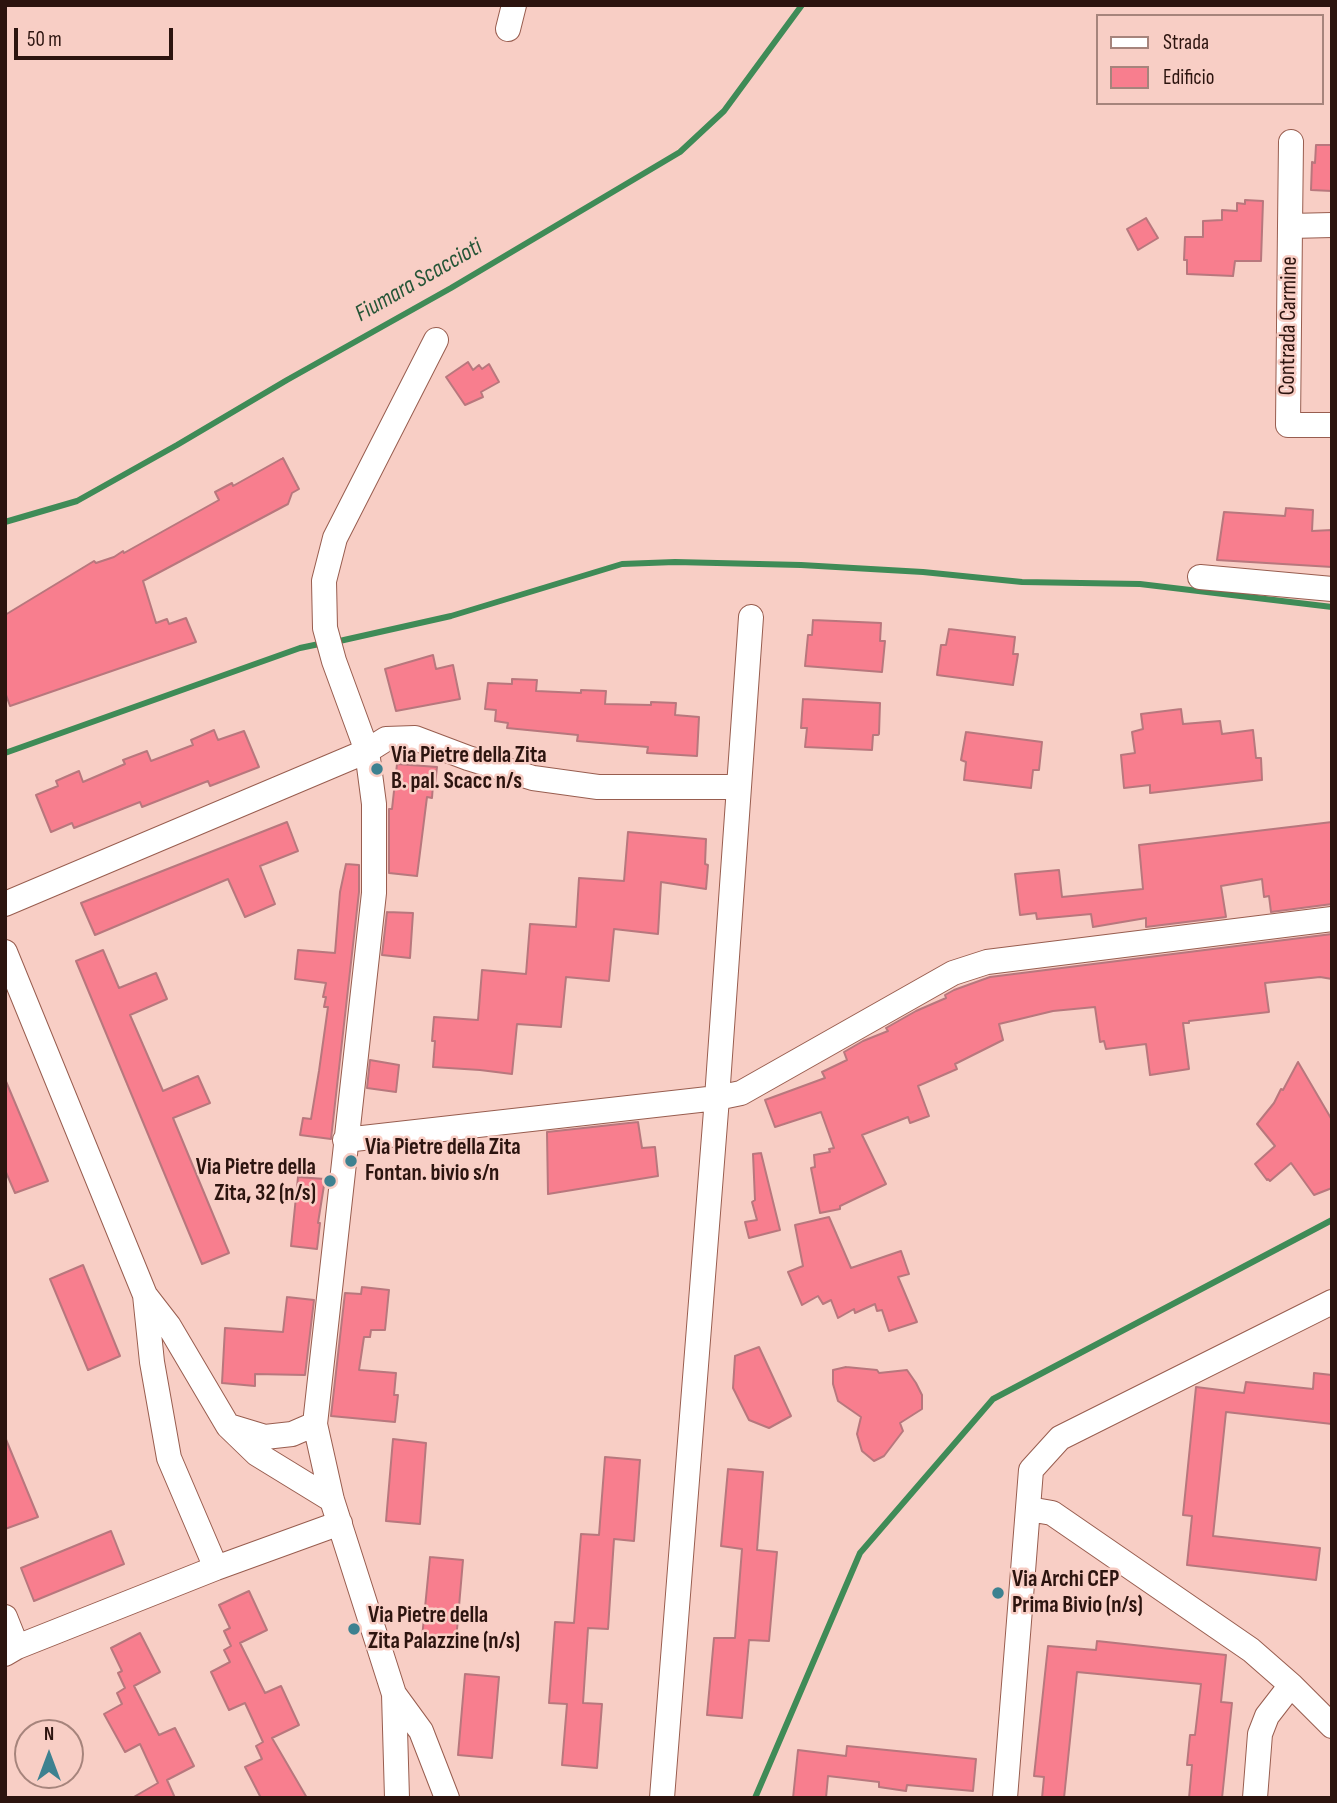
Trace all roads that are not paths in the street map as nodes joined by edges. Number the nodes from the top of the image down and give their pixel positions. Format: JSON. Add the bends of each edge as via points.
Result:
{"nodes":[{"id":1,"x":1291,"y":142,"type":"dead end"},
{"id":2,"x":1332,"y":225,"type":"edge"},
{"id":3,"x":1290,"y":226,"type":"junction"},
{"id":4,"x":436,"y":340,"type":"dead end"},
{"id":5,"x":1332,"y":425,"type":"edge"},
{"id":6,"x":1200,"y":577,"type":"dead end"},
{"id":7,"x":1332,"y":589,"type":"edge"},
{"id":8,"x":751,"y":617,"type":"dead end"},
{"id":9,"x":367,"y":751,"type":"junction"},
{"id":10,"x":738,"y":786,"type":"junction"},
{"id":11,"x":5,"y":904,"type":"edge"},
{"id":12,"x":1332,"y":919,"type":"edge"},
{"id":13,"x":5,"y":952,"type":"edge"},
{"id":14,"x":717,"y":1098,"type":"junction"},
{"id":15,"x":345,"y":1140,"type":"junction"},
{"id":16,"x":145,"y":1295,"type":"junction"},
{"id":17,"x":1332,"y":1302,"type":"edge"},
{"id":18,"x":315,"y":1424,"type":"junction"},
{"id":19,"x":228,"y":1426,"type":"junction"},
{"id":20,"x":332,"y":1500,"type":"junction"},
{"id":21,"x":1029,"y":1509,"type":"junction"},
{"id":22,"x":340,"y":1523,"type":"junction"},
{"id":23,"x":216,"y":1568,"type":"junction"},
{"id":24,"x":5,"y":1617,"type":"edge"},
{"id":25,"x":11,"y":1650,"type":"edge"},
{"id":26,"x":1291,"y":1685,"type":"junction"},
{"id":27,"x":394,"y":1694,"type":"junction"},
{"id":28,"x":1332,"y":1726,"type":"edge"},
{"id":29,"x":397,"y":1798,"type":"edge"},
{"id":30,"x":447,"y":1798,"type":"edge"},
{"id":31,"x":662,"y":1798,"type":"edge"},
{"id":32,"x":1005,"y":1798,"type":"edge"},
{"id":33,"x":1255,"y":1798,"type":"edge"}],
"edges":[{"from":1,"to":3,"type":"street"},
{"from":2,"to":3,"type":"street","name":"Contrada Carmine"},
{"from":3,"to":5,"type":"street","name":"Contrada Carmine","via":[[1288,425]]},
{"from":4,"to":9,"type":"street","via":[[335,538],[324,581],[325,628]]},
{"from":6,"to":7,"type":"street"},
{"from":8,"to":10,"type":"street"},
{"from":9,"to":10,"type":"street","via":[[386,738],[415,738],[533,778],[598,787]]},
{"from":9,"to":11,"type":"street"},
{"from":9,"to":15,"type":"street","via":[[374,804],[374,893]]},
{"from":10,"to":14,"type":"street"},
{"from":12,"to":14,"type":"street","via":[[987,962],[953,973],[741,1093]]},
{"from":13,"to":16,"type":"street"},
{"from":14,"to":15,"type":"street"},
{"from":14,"to":31,"type":"street"},
{"from":15,"to":18,"type":"street"},
{"from":16,"to":19,"type":"street","via":[[169,1326]]},
{"from":16,"to":23,"type":"street","via":[[169,1458]]},
{"from":17,"to":21,"type":"street","via":[[1060,1438],[1031,1470]]},
{"from":18,"to":19,"type":"street","via":[[292,1434],[265,1437]]},
{"from":18,"to":20,"type":"street"},
{"from":19,"to":20,"type":"street","via":[[257,1454]]},
{"from":20,"to":22,"type":"street"},
{"from":21,"to":26,"type":"street","via":[[1052,1513],[1251,1650]]},
{"from":21,"to":32,"type":"street"},
{"from":22,"to":23,"type":"street"},
{"from":22,"to":27,"type":"street"},
{"from":23,"to":25,"type":"street"},
{"from":24,"to":25,"type":"street"},
{"from":26,"to":28,"type":"street"},
{"from":26,"to":33,"type":"street","via":[[1267,1716],[1260,1734]]},
{"from":27,"to":29,"type":"street"},
{"from":27,"to":30,"type":"street","via":[[421,1731]]}]}
